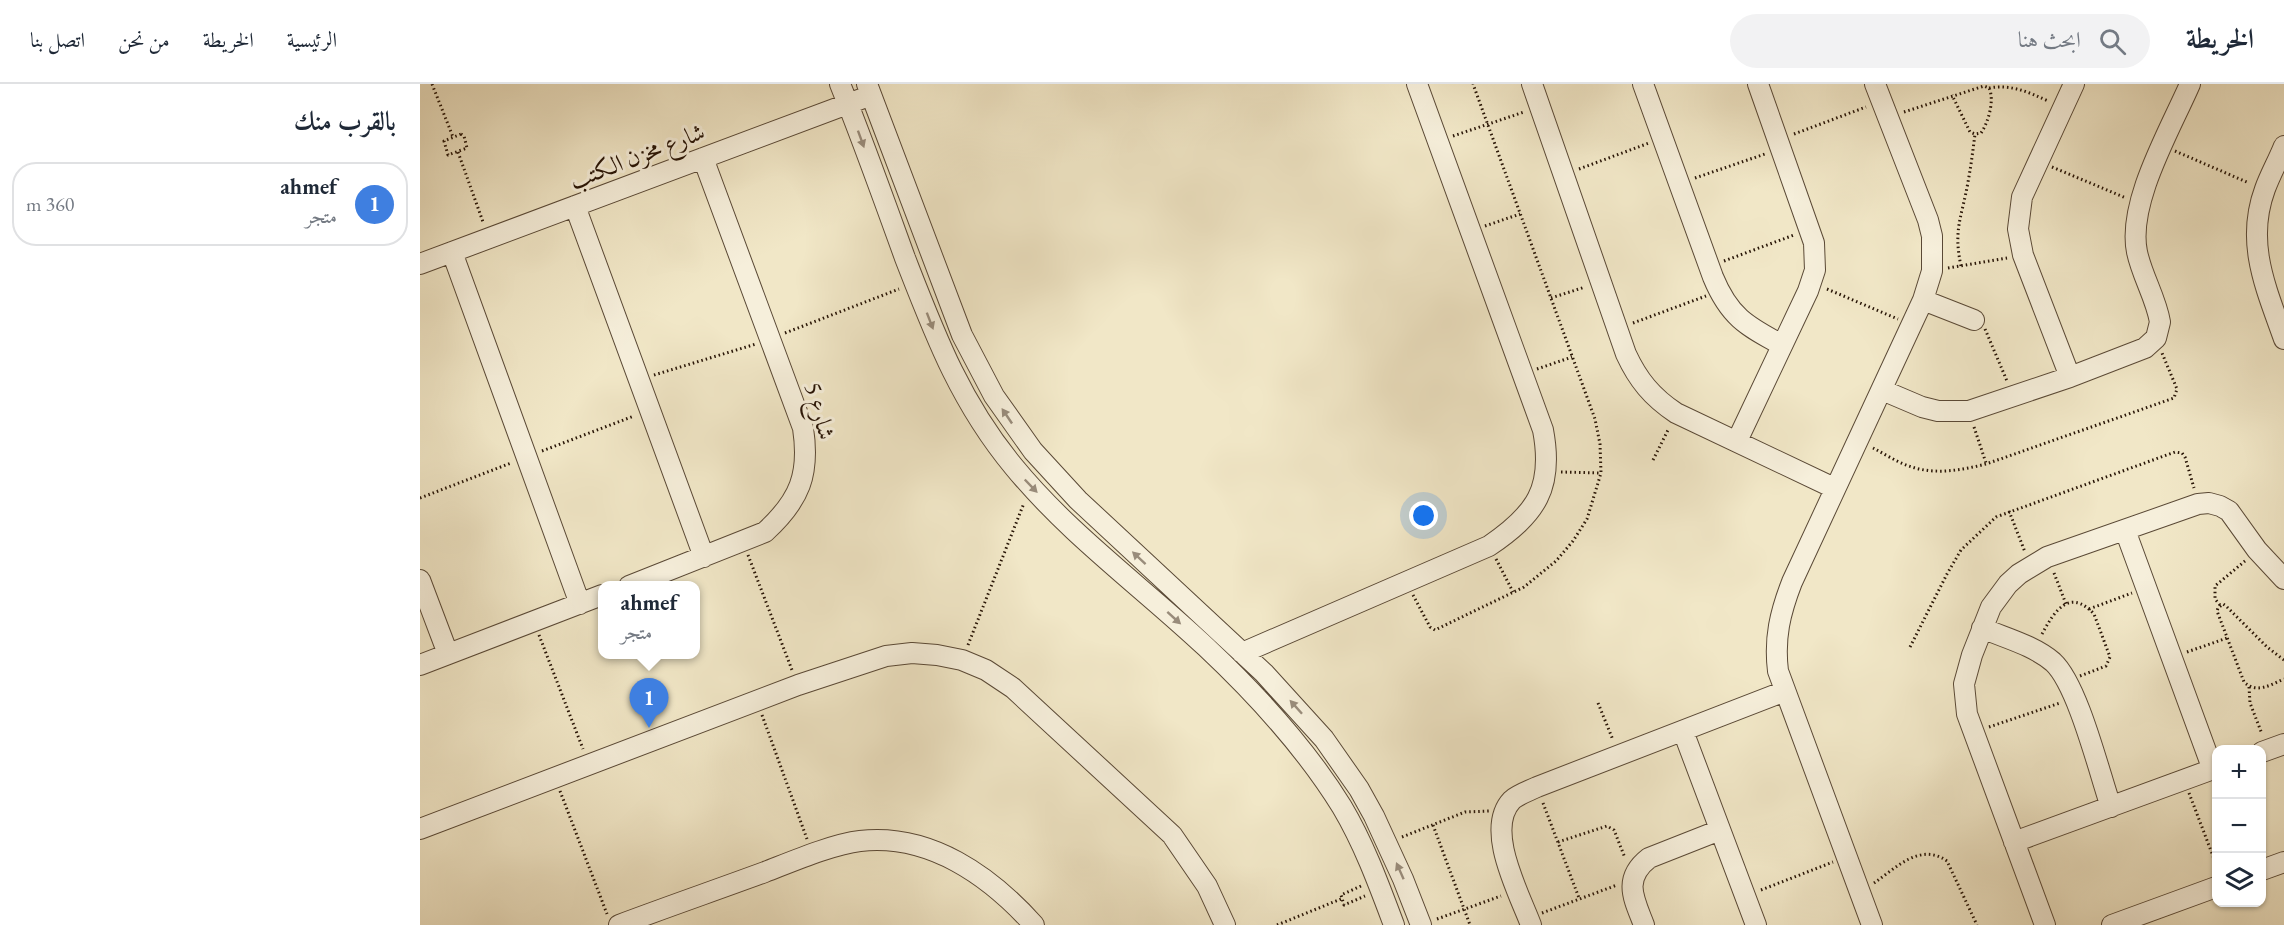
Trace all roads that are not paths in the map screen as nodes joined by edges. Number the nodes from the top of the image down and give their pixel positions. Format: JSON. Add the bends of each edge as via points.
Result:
{"nodes":[{"id":1,"x":840,"y":84,"type":"edge"},
{"id":2,"x":1417,"y":84,"type":"edge"},
{"id":3,"x":1532,"y":84,"type":"edge"},
{"id":4,"x":1643,"y":84,"type":"edge"},
{"id":5,"x":1758,"y":84,"type":"edge"},
{"id":6,"x":2074,"y":84,"type":"edge"},
{"id":7,"x":2190,"y":84,"type":"edge"},
{"id":8,"x":869,"y":89,"type":"edge"},
{"id":9,"x":1882,"y":101,"type":"edge"},
{"id":10,"x":848,"y":104,"type":"junction"},
{"id":11,"x":2284,"y":146,"type":"edge"},
{"id":12,"x":703,"y":158,"type":"junction"},
{"id":13,"x":575,"y":206,"type":"junction"},
{"id":14,"x":452,"y":252,"type":"junction"},
{"id":15,"x":420,"y":264,"type":"edge"},
{"id":16,"x":1923,"y":300,"type":"junction"},
{"id":17,"x":1974,"y":320,"type":"road end"},
{"id":18,"x":2284,"y":339,"type":"edge"},
{"id":19,"x":1782,"y":345,"type":"junction"},
{"id":20,"x":2070,"y":376,"type":"junction"},
{"id":21,"x":1882,"y":390,"type":"junction"},
{"id":22,"x":1737,"y":441,"type":"junction"},
{"id":23,"x":1834,"y":488,"type":"junction"},
{"id":24,"x":2125,"y":530,"type":"junction"},
{"id":25,"x":704,"y":557,"type":"junction"},
{"id":26,"x":2284,"y":579,"type":"edge"},
{"id":27,"x":420,"y":580,"type":"edge"},
{"id":28,"x":640,"y":581,"type":"edge"},
{"id":29,"x":598,"y":597,"type":"edge"},
{"id":30,"x":580,"y":604,"type":"junction"},
{"id":31,"x":1982,"y":628,"type":"junction"},
{"id":32,"x":1242,"y":653,"type":"junction"},
{"id":33,"x":448,"y":654,"type":"junction"},
{"id":34,"x":420,"y":665,"type":"edge"},
{"id":35,"x":1785,"y":691,"type":"junction"},
{"id":36,"x":1683,"y":731,"type":"junction"},
{"id":37,"x":2212,"y":761,"type":"edge"},
{"id":38,"x":2212,"y":770,"type":"edge"},
{"id":39,"x":2111,"y":807,"type":"junction"},
{"id":40,"x":420,"y":829,"type":"edge"},
{"id":41,"x":1720,"y":830,"type":"junction"},
{"id":42,"x":2014,"y":842,"type":"junction"},
{"id":43,"x":2284,"y":862,"type":"edge"},
{"id":44,"x":2266,"y":869,"type":"edge"},
{"id":45,"x":2212,"y":889,"type":"edge"},
{"id":46,"x":613,"y":920,"type":"edge"},
{"id":47,"x":1530,"y":922,"type":"edge"},
{"id":48,"x":1421,"y":924,"type":"edge"},
{"id":49,"x":1034,"y":925,"type":"edge"},
{"id":50,"x":1226,"y":925,"type":"edge"},
{"id":51,"x":1394,"y":925,"type":"edge"},
{"id":52,"x":1644,"y":925,"type":"edge"},
{"id":53,"x":1756,"y":925,"type":"edge"},
{"id":54,"x":1872,"y":925,"type":"edge"},
{"id":55,"x":2045,"y":925,"type":"edge"},
{"id":56,"x":2112,"y":925,"type":"edge"}],
"edges":[{"from":1,"to":10,"type":"street"},
{"from":2,"to":32,"type":"street","via":[[1543,430],[1547,452],[1540,495],[1528,515],[1489,546]]},
{"from":3,"to":22,"type":"street","via":[[1635,374],[1660,402],[1676,413]]},
{"from":4,"to":19,"type":"street","via":[[1719,292],[1736,317]]},
{"from":5,"to":19,"type":"street","via":[[1810,230],[1815,256],[1811,283]]},
{"from":6,"to":20,"type":"street","via":[[2022,197],[2018,229],[2023,255]]},
{"from":7,"to":20,"type":"street","via":[[2139,203],[2137,254],[2159,314],[2156,338],[2145,348]]},
{"from":8,"to":10,"type":"street","name":"شارع مخزن الكتب"},
{"from":32,"to":8,"type":"street","one_way":true,"via":[[1078,500],[1033,451],[994,396],[962,335]]},
{"from":9,"to":16,"type":"street","via":[[1932,236],[1932,271]]},
{"from":10,"to":12,"type":"street","name":"شارع مخزن الكتب"},
{"from":10,"to":51,"type":"street","one_way":true,"via":[[940,348],[973,411],[1031,486],[1205,646],[1296,741],[1342,809],[1379,884]]},
{"from":11,"to":18,"type":"street","via":[[2264,190],[2256,241]]},
{"from":12,"to":13,"type":"street","name":"شارع مخزن الكتب"},
{"from":12,"to":25,"type":"street","name":"شارع 5","via":[[803,428],[807,451],[796,496],[783,516],[765,532]]},
{"from":13,"to":14,"type":"street","name":"شارع مخزن الكتب"},
{"from":13,"to":25,"type":"street"},
{"from":14,"to":15,"type":"street","name":"شارع مخزن الكتب"},
{"from":14,"to":30,"type":"street"},
{"from":16,"to":17,"type":"street"},
{"from":16,"to":21,"type":"street"},
{"from":19,"to":22,"type":"street"},
{"from":20,"to":21,"type":"street","via":[[1969,411],[1930,409]]},
{"from":21,"to":23,"type":"street"},
{"from":22,"to":23,"type":"street"},
{"from":23,"to":35,"type":"street","via":[[1777,625],[1775,648]]},
{"from":24,"to":26,"type":"street","via":[[2198,504],[2220,506],[2229,511]]},
{"from":24,"to":31,"type":"street","via":[[2039,561],[2013,579],[1999,595]]},
{"from":24,"to":37,"type":"street"},
{"from":25,"to":28,"type":"street","name":"شارع 5"},
{"from":27,"to":33,"type":"street"},
{"from":29,"to":30,"type":"street"},
{"from":30,"to":33,"type":"street"},
{"from":31,"to":39,"type":"street","via":[[2034,650],[2053,663],[2067,680]]},
{"from":31,"to":42,"type":"street","via":[[1964,684],[1967,714]]},
{"from":48,"to":32,"type":"street","one_way":true,"via":[[1359,789],[1324,739]]},
{"from":33,"to":34,"type":"street"},
{"from":35,"to":36,"type":"street"},
{"from":35,"to":54,"type":"street"},
{"from":36,"to":41,"type":"street"},
{"from":36,"to":47,"type":"street","via":[[1538,787],[1518,796],[1506,808],[1502,842]]},
{"from":38,"to":39,"type":"street"},
{"from":39,"to":42,"type":"street"},
{"from":40,"to":50,"type":"street","via":[[798,685],[886,656],[937,654],[986,670],[1013,688],[1172,835],[1207,886]]},
{"from":41,"to":52,"type":"street","via":[[1642,864],[1633,879],[1633,896]]},
{"from":41,"to":53,"type":"street"},
{"from":42,"to":55,"type":"street"},
{"from":43,"to":44,"type":"street"},
{"from":45,"to":56,"type":"street"},
{"from":46,"to":49,"type":"street","via":[[858,841],[885,840],[932,850],[957,861],[1002,892]]}]}
